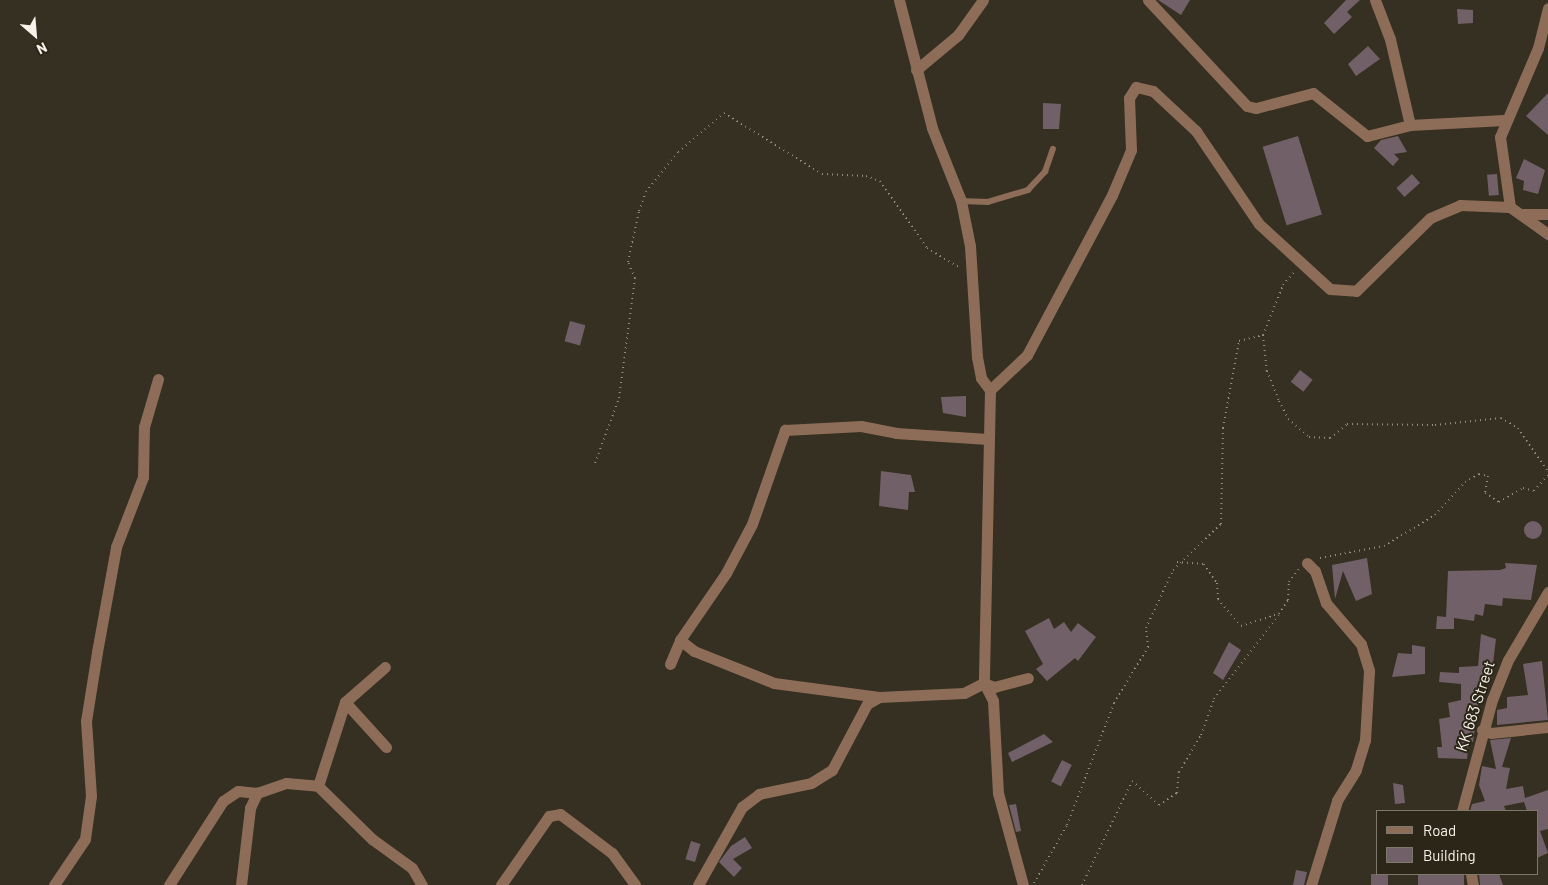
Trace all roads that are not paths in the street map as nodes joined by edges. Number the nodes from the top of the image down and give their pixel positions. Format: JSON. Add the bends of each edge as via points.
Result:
{"nodes":[{"id":1,"x":899,"y":0,"type":"edge"},
{"id":2,"x":983,"y":0,"type":"edge"},
{"id":3,"x":1148,"y":0,"type":"edge"},
{"id":4,"x":1375,"y":0,"type":"edge"},
{"id":5,"x":1548,"y":8,"type":"edge"},
{"id":6,"x":916,"y":70,"type":"junction"},
{"id":7,"x":1504,"y":120,"type":"junction"},
{"id":8,"x":1410,"y":125,"type":"junction"},
{"id":9,"x":1053,"y":149,"type":"dead end"},
{"id":10,"x":960,"y":201,"type":"junction"},
{"id":11,"x":1510,"y":207,"type":"junction"},
{"id":12,"x":1521,"y":214,"type":"junction"},
{"id":13,"x":1548,"y":214,"type":"edge"},
{"id":14,"x":1548,"y":234,"type":"edge"},
{"id":15,"x":158,"y":379,"type":"dead end"},
{"id":16,"x":990,"y":390,"type":"junction"},
{"id":17,"x":988,"y":439,"type":"junction"},
{"id":18,"x":1307,"y":563,"type":"road end"},
{"id":19,"x":1548,"y":592,"type":"edge"},
{"id":20,"x":680,"y":640,"type":"junction"},
{"id":21,"x":670,"y":664,"type":"dead end"},
{"id":22,"x":385,"y":667,"type":"dead end"},
{"id":23,"x":1028,"y":678,"type":"dead end"},
{"id":24,"x":984,"y":683,"type":"junction"},
{"id":25,"x":879,"y":698,"type":"junction"},
{"id":26,"x":345,"y":702,"type":"junction"},
{"id":27,"x":1548,"y":727,"type":"edge"},
{"id":28,"x":1482,"y":730,"type":"junction"},
{"id":29,"x":386,"y":747,"type":"dead end"},
{"id":30,"x":318,"y":786,"type":"junction"},
{"id":31,"x":257,"y":793,"type":"junction"},
{"id":32,"x":1462,"y":810,"type":"edge"},
{"id":33,"x":54,"y":885,"type":"edge"},
{"id":34,"x":169,"y":885,"type":"edge"},
{"id":35,"x":241,"y":885,"type":"edge"},
{"id":36,"x":422,"y":885,"type":"edge"},
{"id":37,"x":501,"y":885,"type":"edge"},
{"id":38,"x":635,"y":885,"type":"edge"},
{"id":39,"x":698,"y":885,"type":"edge"},
{"id":40,"x":1023,"y":885,"type":"edge"},
{"id":41,"x":1311,"y":885,"type":"edge"}],
"edges":[{"from":1,"to":6,"type":"street"},
{"from":2,"to":6,"type":"street","via":[[958,35]]},
{"from":3,"to":8,"type":"street","via":[[1247,106],[1256,108],[1314,92],[1367,136]]},
{"from":4,"to":8,"type":"street","via":[[1390,39]]},
{"from":5,"to":7,"type":"street","via":[[1538,48]]},
{"from":6,"to":10,"type":"street","via":[[932,128]]},
{"from":7,"to":8,"type":"street"},
{"from":7,"to":11,"type":"street","via":[[1500,145]]},
{"from":9,"to":10,"type":"lane","via":[[1045,172],[1028,190],[988,202]]},
{"from":10,"to":16,"type":"street","via":[[971,272],[977,357],[981,378]]},
{"from":11,"to":12,"type":"street"},
{"from":11,"to":16,"type":"street","via":[[1460,205],[1430,218],[1356,291],[1330,289],[1254,218],[1196,131],[1153,91],[1136,87],[1130,98],[1131,150],[1112,195],[1027,355]]},
{"from":12,"to":13,"type":"street"},
{"from":12,"to":14,"type":"street"},
{"from":15,"to":33,"type":"street","via":[[144,427],[143,477],[116,547],[102,617],[86,721],[91,796],[85,839]]},
{"from":16,"to":17,"type":"street"},
{"from":17,"to":20,"type":"street","via":[[896,433],[861,426],[785,430],[752,524],[726,573]]},
{"from":17,"to":24,"type":"street"},
{"from":18,"to":41,"type":"street","via":[[1315,571],[1326,603],[1361,644],[1369,671],[1365,740],[1356,770],[1334,808]]},
{"from":19,"to":28,"type":"street","name":"KK 683 Street","via":[[1508,660]]},
{"from":20,"to":21,"type":"street"},
{"from":20,"to":25,"type":"street","via":[[694,651],[774,683]]},
{"from":22,"to":26,"type":"street"},
{"from":23,"to":24,"type":"street","via":[[994,687]]},
{"from":24,"to":25,"type":"street","via":[[964,693]]},
{"from":24,"to":40,"type":"street","via":[[993,701],[998,793]]},
{"from":25,"to":39,"type":"street","via":[[868,704],[832,770],[811,782],[759,794],[742,807]]},
{"from":26,"to":29,"type":"street"},
{"from":26,"to":30,"type":"street"},
{"from":27,"to":28,"type":"street","via":[[1491,733]]},
{"from":28,"to":32,"type":"street","name":"KK 683 Street"},
{"from":30,"to":31,"type":"street","via":[[286,783]]},
{"from":30,"to":36,"type":"street","via":[[372,839],[412,868]]},
{"from":31,"to":34,"type":"street","via":[[238,791],[223,800]]},
{"from":31,"to":35,"type":"street","via":[[250,808]]},
{"from":37,"to":38,"type":"street","via":[[549,816],[560,814],[612,852]]}]}
